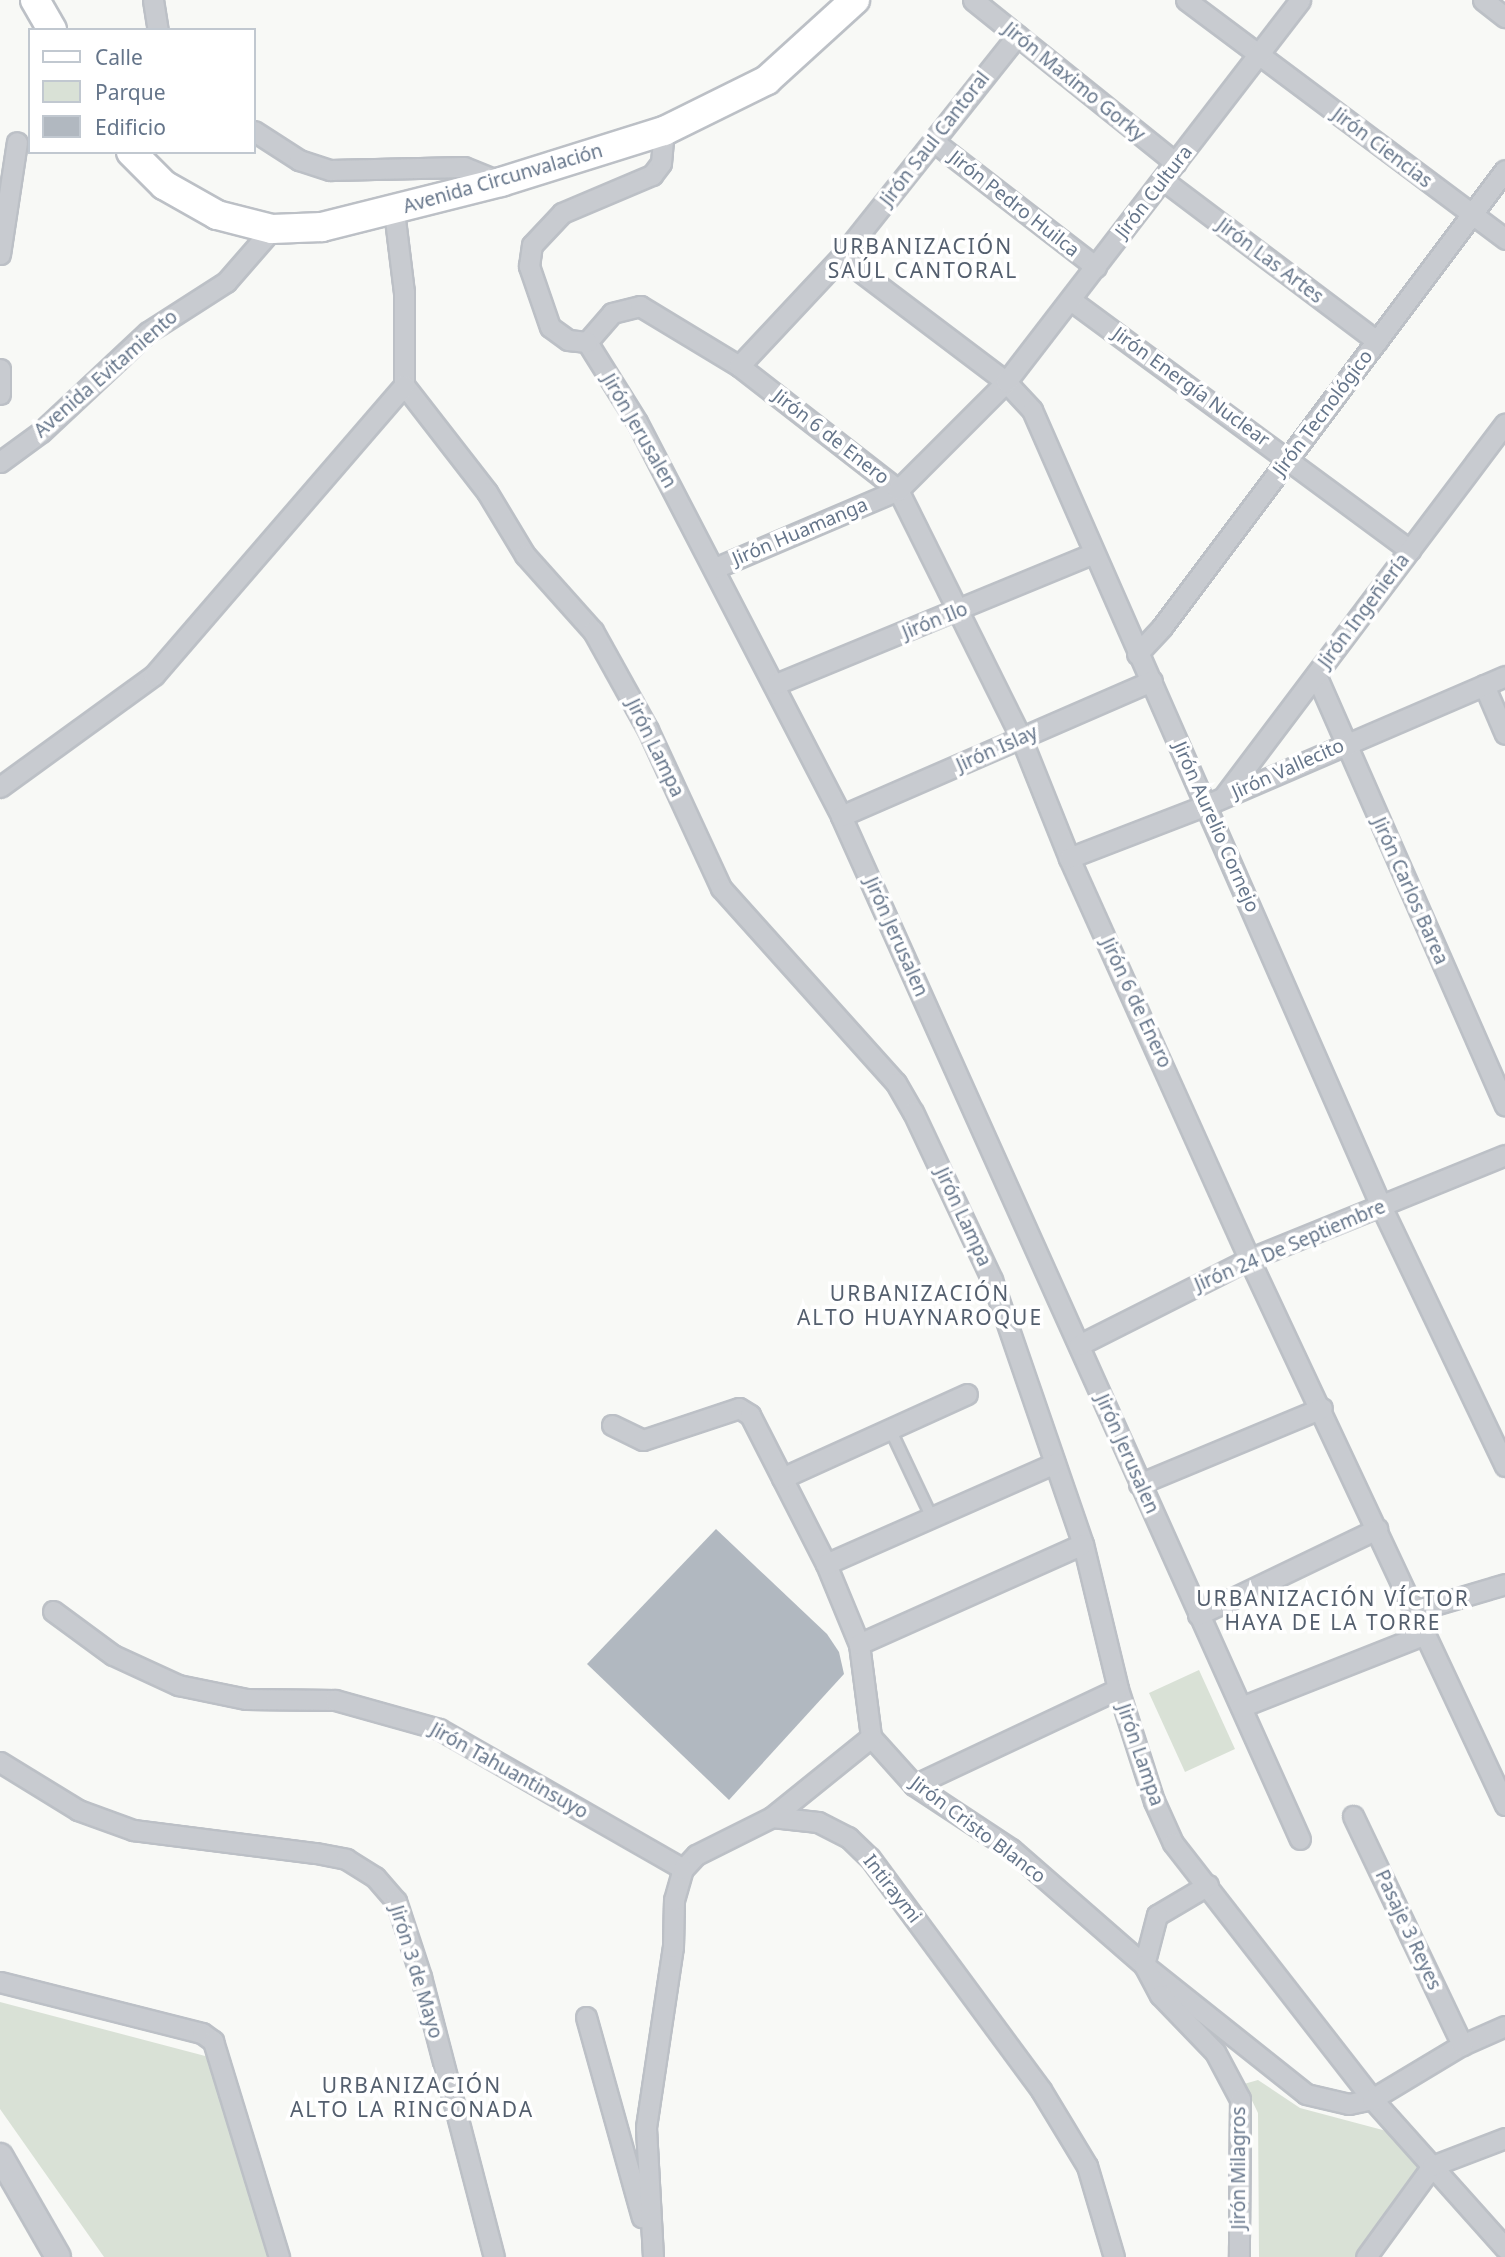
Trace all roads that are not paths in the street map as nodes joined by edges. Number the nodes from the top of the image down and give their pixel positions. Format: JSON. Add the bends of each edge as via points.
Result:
{"nodes":[{"id":1,"x":35,"y":0,"type":"edge"},
{"id":2,"x":153,"y":0,"type":"edge"},
{"id":3,"x":855,"y":0,"type":"edge"},
{"id":4,"x":973,"y":0,"type":"edge"},
{"id":5,"x":1186,"y":0,"type":"edge"},
{"id":6,"x":1300,"y":0,"type":"edge"},
{"id":7,"x":1483,"y":0,"type":"edge"},
{"id":8,"x":1505,"y":17,"type":"edge"},
{"id":9,"x":51,"y":28,"type":"edge"},
{"id":10,"x":158,"y":28,"type":"edge"},
{"id":11,"x":1017,"y":36,"type":"junction"},
{"id":12,"x":1259,"y":55,"type":"junction"},
{"id":13,"x":664,"y":131,"type":"junction"},
{"id":14,"x":256,"y":132,"type":"edge"},
{"id":15,"x":933,"y":141,"type":"junction"},
{"id":16,"x":17,"y":142,"type":"dead end"},
{"id":17,"x":133,"y":154,"type":"edge"},
{"id":18,"x":1176,"y":163,"type":"junction"},
{"id":19,"x":1505,"y":170,"type":"edge"},
{"id":20,"x":1163,"y":180,"type":"junction"},
{"id":21,"x":501,"y":182,"type":"junction"},
{"id":22,"x":394,"y":211,"type":"junction"},
{"id":23,"x":1471,"y":215,"type":"junction"},
{"id":24,"x":272,"y":229,"type":"junction"},
{"id":25,"x":1505,"y":239,"type":"edge"},
{"id":26,"x":0,"y":254,"type":"edge"},
{"id":27,"x":841,"y":257,"type":"junction"},
{"id":28,"x":1096,"y":267,"type":"junction"},
{"id":29,"x":1072,"y":300,"type":"junction"},
{"id":30,"x":1377,"y":341,"type":"junction"},
{"id":31,"x":587,"y":342,"type":"junction"},
{"id":32,"x":739,"y":366,"type":"junction"},
{"id":33,"x":0,"y":369,"type":"edge"},
{"id":34,"x":1006,"y":382,"type":"junction"},
{"id":35,"x":404,"y":384,"type":"junction"},
{"id":36,"x":0,"y":394,"type":"edge"},
{"id":37,"x":1505,"y":424,"type":"edge"},
{"id":38,"x":1288,"y":459,"type":"junction"},
{"id":39,"x":0,"y":462,"type":"edge"},
{"id":40,"x":898,"y":490,"type":"junction"},
{"id":41,"x":1410,"y":550,"type":"junction"},
{"id":42,"x":1092,"y":554,"type":"junction"},
{"id":43,"x":715,"y":568,"type":"junction"},
{"id":44,"x":962,"y":611,"type":"junction"},
{"id":45,"x":1137,"y":654,"type":"junction"},
{"id":46,"x":1316,"y":675,"type":"junction"},
{"id":47,"x":1505,"y":676,"type":"edge"},
{"id":48,"x":1152,"y":681,"type":"junction"},
{"id":49,"x":776,"y":684,"type":"junction"},
{"id":50,"x":1484,"y":685,"type":"junction"},
{"id":51,"x":1505,"y":734,"type":"edge"},
{"id":52,"x":1021,"y":738,"type":"junction"},
{"id":53,"x":1344,"y":744,"type":"junction"},
{"id":54,"x":0,"y":787,"type":"edge"},
{"id":55,"x":1214,"y":801,"type":"junction"},
{"id":56,"x":841,"y":816,"type":"junction"},
{"id":57,"x":1069,"y":858,"type":"junction"},
{"id":58,"x":1505,"y":1105,"type":"edge"},
{"id":59,"x":1505,"y":1155,"type":"edge"},
{"id":60,"x":1381,"y":1206,"type":"junction"},
{"id":61,"x":1249,"y":1259,"type":"junction"},
{"id":62,"x":1079,"y":1345,"type":"junction"},
{"id":63,"x":967,"y":1394,"type":"dead end"},
{"id":64,"x":1322,"y":1408,"type":"junction"},
{"id":65,"x":612,"y":1425,"type":"dead end"},
{"id":66,"x":890,"y":1429,"type":"junction"},
{"id":67,"x":1055,"y":1464,"type":"junction"},
{"id":68,"x":1505,"y":1466,"type":"edge"},
{"id":69,"x":782,"y":1478,"type":"junction"},
{"id":70,"x":1139,"y":1484,"type":"junction"},
{"id":71,"x":932,"y":1518,"type":"junction"},
{"id":72,"x":1377,"y":1529,"type":"junction"},
{"id":73,"x":1083,"y":1544,"type":"junction"},
{"id":74,"x":826,"y":1563,"type":"junction"},
{"id":75,"x":1505,"y":1584,"type":"edge"},
{"id":76,"x":53,"y":1611,"type":"dead end"},
{"id":77,"x":1414,"y":1611,"type":"junction"},
{"id":78,"x":1198,"y":1615,"type":"junction"},
{"id":79,"x":1425,"y":1634,"type":"junction"},
{"id":80,"x":859,"y":1644,"type":"junction"},
{"id":81,"x":1118,"y":1689,"type":"junction"},
{"id":82,"x":1241,"y":1707,"type":"junction"},
{"id":83,"x":871,"y":1737,"type":"junction"},
{"id":84,"x":0,"y":1762,"type":"edge"},
{"id":85,"x":914,"y":1785,"type":"junction"},
{"id":86,"x":1505,"y":1804,"type":"edge"},
{"id":87,"x":1353,"y":1816,"type":"dead end"},
{"id":88,"x":772,"y":1817,"type":"junction"},
{"id":89,"x":1300,"y":1839,"type":"dead end"},
{"id":90,"x":683,"y":1869,"type":"junction"},
{"id":91,"x":1208,"y":1885,"type":"junction"},
{"id":92,"x":1144,"y":1965,"type":"junction"},
{"id":93,"x":0,"y":1982,"type":"edge"},
{"id":94,"x":586,"y":2017,"type":"dead end"},
{"id":95,"x":1505,"y":2026,"type":"edge"},
{"id":96,"x":1462,"y":2045,"type":"junction"},
{"id":97,"x":1372,"y":2099,"type":"junction"},
{"id":98,"x":1505,"y":2138,"type":"edge"},
{"id":99,"x":0,"y":2155,"type":"edge"},
{"id":100,"x":1432,"y":2166,"type":"junction"},
{"id":101,"x":1505,"y":2248,"type":"edge"},
{"id":102,"x":652,"y":2253,"type":"edge"},
{"id":103,"x":58,"y":2257,"type":"edge"},
{"id":104,"x":279,"y":2257,"type":"edge"},
{"id":105,"x":494,"y":2257,"type":"edge"},
{"id":106,"x":1114,"y":2257,"type":"edge"},
{"id":107,"x":1239,"y":2257,"type":"edge"},
{"id":108,"x":1366,"y":2257,"type":"edge"}],
"edges":[{"from":1,"to":9,"type":"main road"},
{"from":2,"to":10,"type":"street"},
{"from":3,"to":13,"type":"main road","name":"Avenida Circunvalación","via":[[767,80]]},
{"from":4,"to":11,"type":"street","name":"Jirón Maximo Gorky"},
{"from":5,"to":12,"type":"street","name":"Jirón Ciencias"},
{"from":6,"to":12,"type":"street","name":"Jirón Cultura"},
{"from":7,"to":8,"type":"street"},
{"from":11,"to":15,"type":"street","name":"Jirón Saul Cantoral"},
{"from":11,"to":18,"type":"street","name":"Jirón Maximo Gorky"},
{"from":12,"to":18,"type":"street","name":"Jirón Cultura"},
{"from":12,"to":23,"type":"street","name":"Jirón Ciencias"},
{"from":13,"to":21,"type":"main road","name":"Avenida Circunvalación"},
{"from":13,"to":31,"type":"street","via":[[661,163],[652,175],[562,213],[532,245],[528,266],[550,327],[568,340]]},
{"from":14,"to":21,"type":"street","via":[[299,160],[330,170],[464,167]]},
{"from":15,"to":27,"type":"street","name":"Jirón Saul Cantoral"},
{"from":15,"to":28,"type":"street","name":"Jirón Pedro Huilca"},
{"from":16,"to":26,"type":"street"},
{"from":17,"to":24,"type":"main road","name":"Avenida Circunvalación","via":[[164,186],[217,215]]},
{"from":18,"to":20,"type":"street","name":"Jirón Cultura"},
{"from":19,"to":23,"type":"street","name":"Jirón Tecnológico"},
{"from":20,"to":28,"type":"street","name":"Jirón Cultura"},
{"from":20,"to":30,"type":"street","name":"Jirón Las Artes"},
{"from":21,"to":22,"type":"main road","name":"Avenida Circunvalación"},
{"from":22,"to":24,"type":"main road","name":"Avenida Circunvalación","via":[[322,227]]},
{"from":22,"to":35,"type":"street","via":[[404,292]]},
{"from":23,"to":25,"type":"street","name":"Jirón Ciencias"},
{"from":23,"to":30,"type":"street","name":"Jirón Tecnológico"},
{"from":24,"to":39,"type":"street","name":"Avenida Evitamiento","via":[[226,282],[148,332],[41,432]]},
{"from":27,"to":32,"type":"street","name":"Jirón Saul Cantoral"},
{"from":27,"to":34,"type":"street","name":"Jirón Aurelio Cornejo"},
{"from":28,"to":29,"type":"street","name":"Jirón Cultura"},
{"from":29,"to":34,"type":"street","name":"Jirón Cultura"},
{"from":29,"to":38,"type":"street","name":"Jirón Energía Nuclear"},
{"from":30,"to":38,"type":"street","name":"Jirón Tecnológico"},
{"from":31,"to":32,"type":"street","name":"Jirón 6 de Enero","via":[[612,313],[640,306]]},
{"from":31,"to":43,"type":"street","name":"Jirón Jerusalen","via":[[637,422]]},
{"from":32,"to":40,"type":"street","name":"Jirón 6 de Enero"},
{"from":33,"to":36,"type":"street"},
{"from":34,"to":40,"type":"street","name":"Jirón Huamanga"},
{"from":34,"to":42,"type":"street","name":"Jirón Aurelio Cornejo","via":[[1032,411]]},
{"from":35,"to":54,"type":"street","via":[[153,675]]},
{"from":35,"to":67,"type":"street","name":"Jirón Lampa","via":[[487,492],[525,555],[593,631],[648,730],[721,888],[896,1083],[992,1280]]},
{"from":37,"to":41,"type":"street","name":"Jirón Ingeñiería"},
{"from":38,"to":41,"type":"street","name":"Jirón Energía Nuclear"},
{"from":38,"to":45,"type":"street","name":"Jirón Tecnológico"},
{"from":40,"to":43,"type":"street","name":"Jirón Huamanga"},
{"from":40,"to":44,"type":"street","name":"Jirón 6 de Enero"},
{"from":41,"to":46,"type":"street","name":"Jirón Ingeñiería"},
{"from":42,"to":44,"type":"street","name":"Jirón Ilo"},
{"from":42,"to":45,"type":"street","name":"Jirón Aurelio Cornejo"},
{"from":43,"to":49,"type":"street","name":"Jirón Jerusalen"},
{"from":44,"to":49,"type":"street","name":"Jirón Ilo"},
{"from":44,"to":52,"type":"street","name":"Jirón 6 de Enero"},
{"from":45,"to":48,"type":"street","name":"Jirón Aurelio Cornejo"},
{"from":46,"to":53,"type":"street","name":"Jirón Carlos Barea"},
{"from":46,"to":55,"type":"street","name":"Jirón Ingeñiería"},
{"from":47,"to":50,"type":"street","name":"Jirón Vallecito"},
{"from":48,"to":52,"type":"street","name":"Jirón Islay"},
{"from":48,"to":55,"type":"street","name":"Jirón Aurelio Cornejo"},
{"from":49,"to":56,"type":"street","name":"Jirón Jerusalen"},
{"from":50,"to":51,"type":"street"},
{"from":50,"to":53,"type":"street","name":"Jirón Vallecito"},
{"from":52,"to":56,"type":"street","name":"Jirón Islay"},
{"from":52,"to":57,"type":"street","name":"Jirón 6 de Enero"},
{"from":53,"to":55,"type":"street","name":"Jirón Vallecito"},
{"from":53,"to":58,"type":"street","name":"Jirón Carlos Barea"},
{"from":55,"to":57,"type":"street","name":"Jirón Vallecito"},
{"from":55,"to":60,"type":"street","name":"Jirón Aurelio Cornejo"},
{"from":56,"to":62,"type":"street","name":"Jirón Jerusalen"},
{"from":57,"to":61,"type":"street","name":"Jirón 6 de Enero"},
{"from":59,"to":60,"type":"street","name":"Jirón 24 De Septiembre"},
{"from":60,"to":61,"type":"street","name":"Jirón 24 De Septiembre"},
{"from":60,"to":68,"type":"street","name":"Jirón Aurelio Cornejo"},
{"from":61,"to":62,"type":"street","name":"Jirón 24 De Septiembre"},
{"from":61,"to":64,"type":"street","name":"Jirón 6 de Enero"},
{"from":62,"to":70,"type":"street","name":"Jirón Jerusalen"},
{"from":63,"to":66,"type":"street"},
{"from":64,"to":70,"type":"street"},
{"from":64,"to":72,"type":"street","name":"Jirón 6 de Enero"},
{"from":65,"to":69,"type":"street","via":[[643,1440],[739,1408],[750,1415]]},
{"from":66,"to":69,"type":"street"},
{"from":66,"to":71,"type":"lane"},
{"from":67,"to":71,"type":"street"},
{"from":67,"to":73,"type":"street","name":"Jirón Lampa"},
{"from":69,"to":74,"type":"street"},
{"from":70,"to":78,"type":"street","name":"Jirón Jerusalen"},
{"from":71,"to":74,"type":"street"},
{"from":72,"to":77,"type":"street","name":"Jirón 6 de Enero"},
{"from":72,"to":78,"type":"street"},
{"from":73,"to":80,"type":"street"},
{"from":73,"to":81,"type":"street","name":"Jirón Lampa"},
{"from":74,"to":80,"type":"street"},
{"from":75,"to":77,"type":"street"},
{"from":76,"to":90,"type":"street","name":"Jirón Tahuantinsuyo","via":[[114,1655],[178,1685],[246,1699],[335,1700],[439,1729]]},
{"from":77,"to":79,"type":"street","name":"Jirón 6 de Enero"},
{"from":78,"to":82,"type":"street","name":"Jirón Jerusalen"},
{"from":79,"to":82,"type":"street"},
{"from":79,"to":86,"type":"street","name":"Jirón 6 de Enero"},
{"from":80,"to":83,"type":"street"},
{"from":81,"to":85,"type":"street"},
{"from":81,"to":91,"type":"street","name":"Jirón Lampa","via":[[1154,1801],[1173,1843]]},
{"from":82,"to":89,"type":"street","name":"Jirón Jerusalen"},
{"from":83,"to":85,"type":"street","name":"Jirón Cristo Blanco"},
{"from":83,"to":88,"type":"street"},
{"from":84,"to":105,"type":"street","name":"Jirón 3 de Mayo","via":[[78,1810],[133,1830],[316,1853],[346,1859],[375,1877],[396,1900],[421,1977]]},
{"from":85,"to":92,"type":"street","name":"Jirón Cristo Blanco","via":[[1012,1849]]},
{"from":87,"to":96,"type":"street","name":"Pasaje 3 Reyes"},
{"from":88,"to":90,"type":"street","via":[[696,1855]]},
{"from":88,"to":106,"type":"street","name":"Intiraymi","via":[[818,1822],[848,1837],[870,1858],[1048,2101],[1087,2166]]},
{"from":90,"to":102,"type":"street","via":[[674,1900],[673,1947],[646,2127]]},
{"from":91,"to":92,"type":"street","via":[[1164,1907],[1152,1926]]},
{"from":91,"to":97,"type":"street","name":"Jirón Lampa"},
{"from":92,"to":97,"type":"street","name":"Jirón Cristo Blanco","via":[[1306,2094],[1349,2104]]},
{"from":92,"to":107,"type":"street","name":"Jirón Milagros","via":[[1160,1995],[1215,2052],[1240,2099]]},
{"from":93,"to":104,"type":"street","via":[[202,2033],[213,2041]]},
{"from":94,"to":102,"type":"street"},
{"from":95,"to":96,"type":"street"},
{"from":96,"to":97,"type":"street"},
{"from":97,"to":100,"type":"street","name":"Jirón Lampa"},
{"from":98,"to":100,"type":"street"},
{"from":99,"to":103,"type":"street"},
{"from":100,"to":101,"type":"street","name":"Jirón Lampa"},
{"from":100,"to":108,"type":"street"}]}
